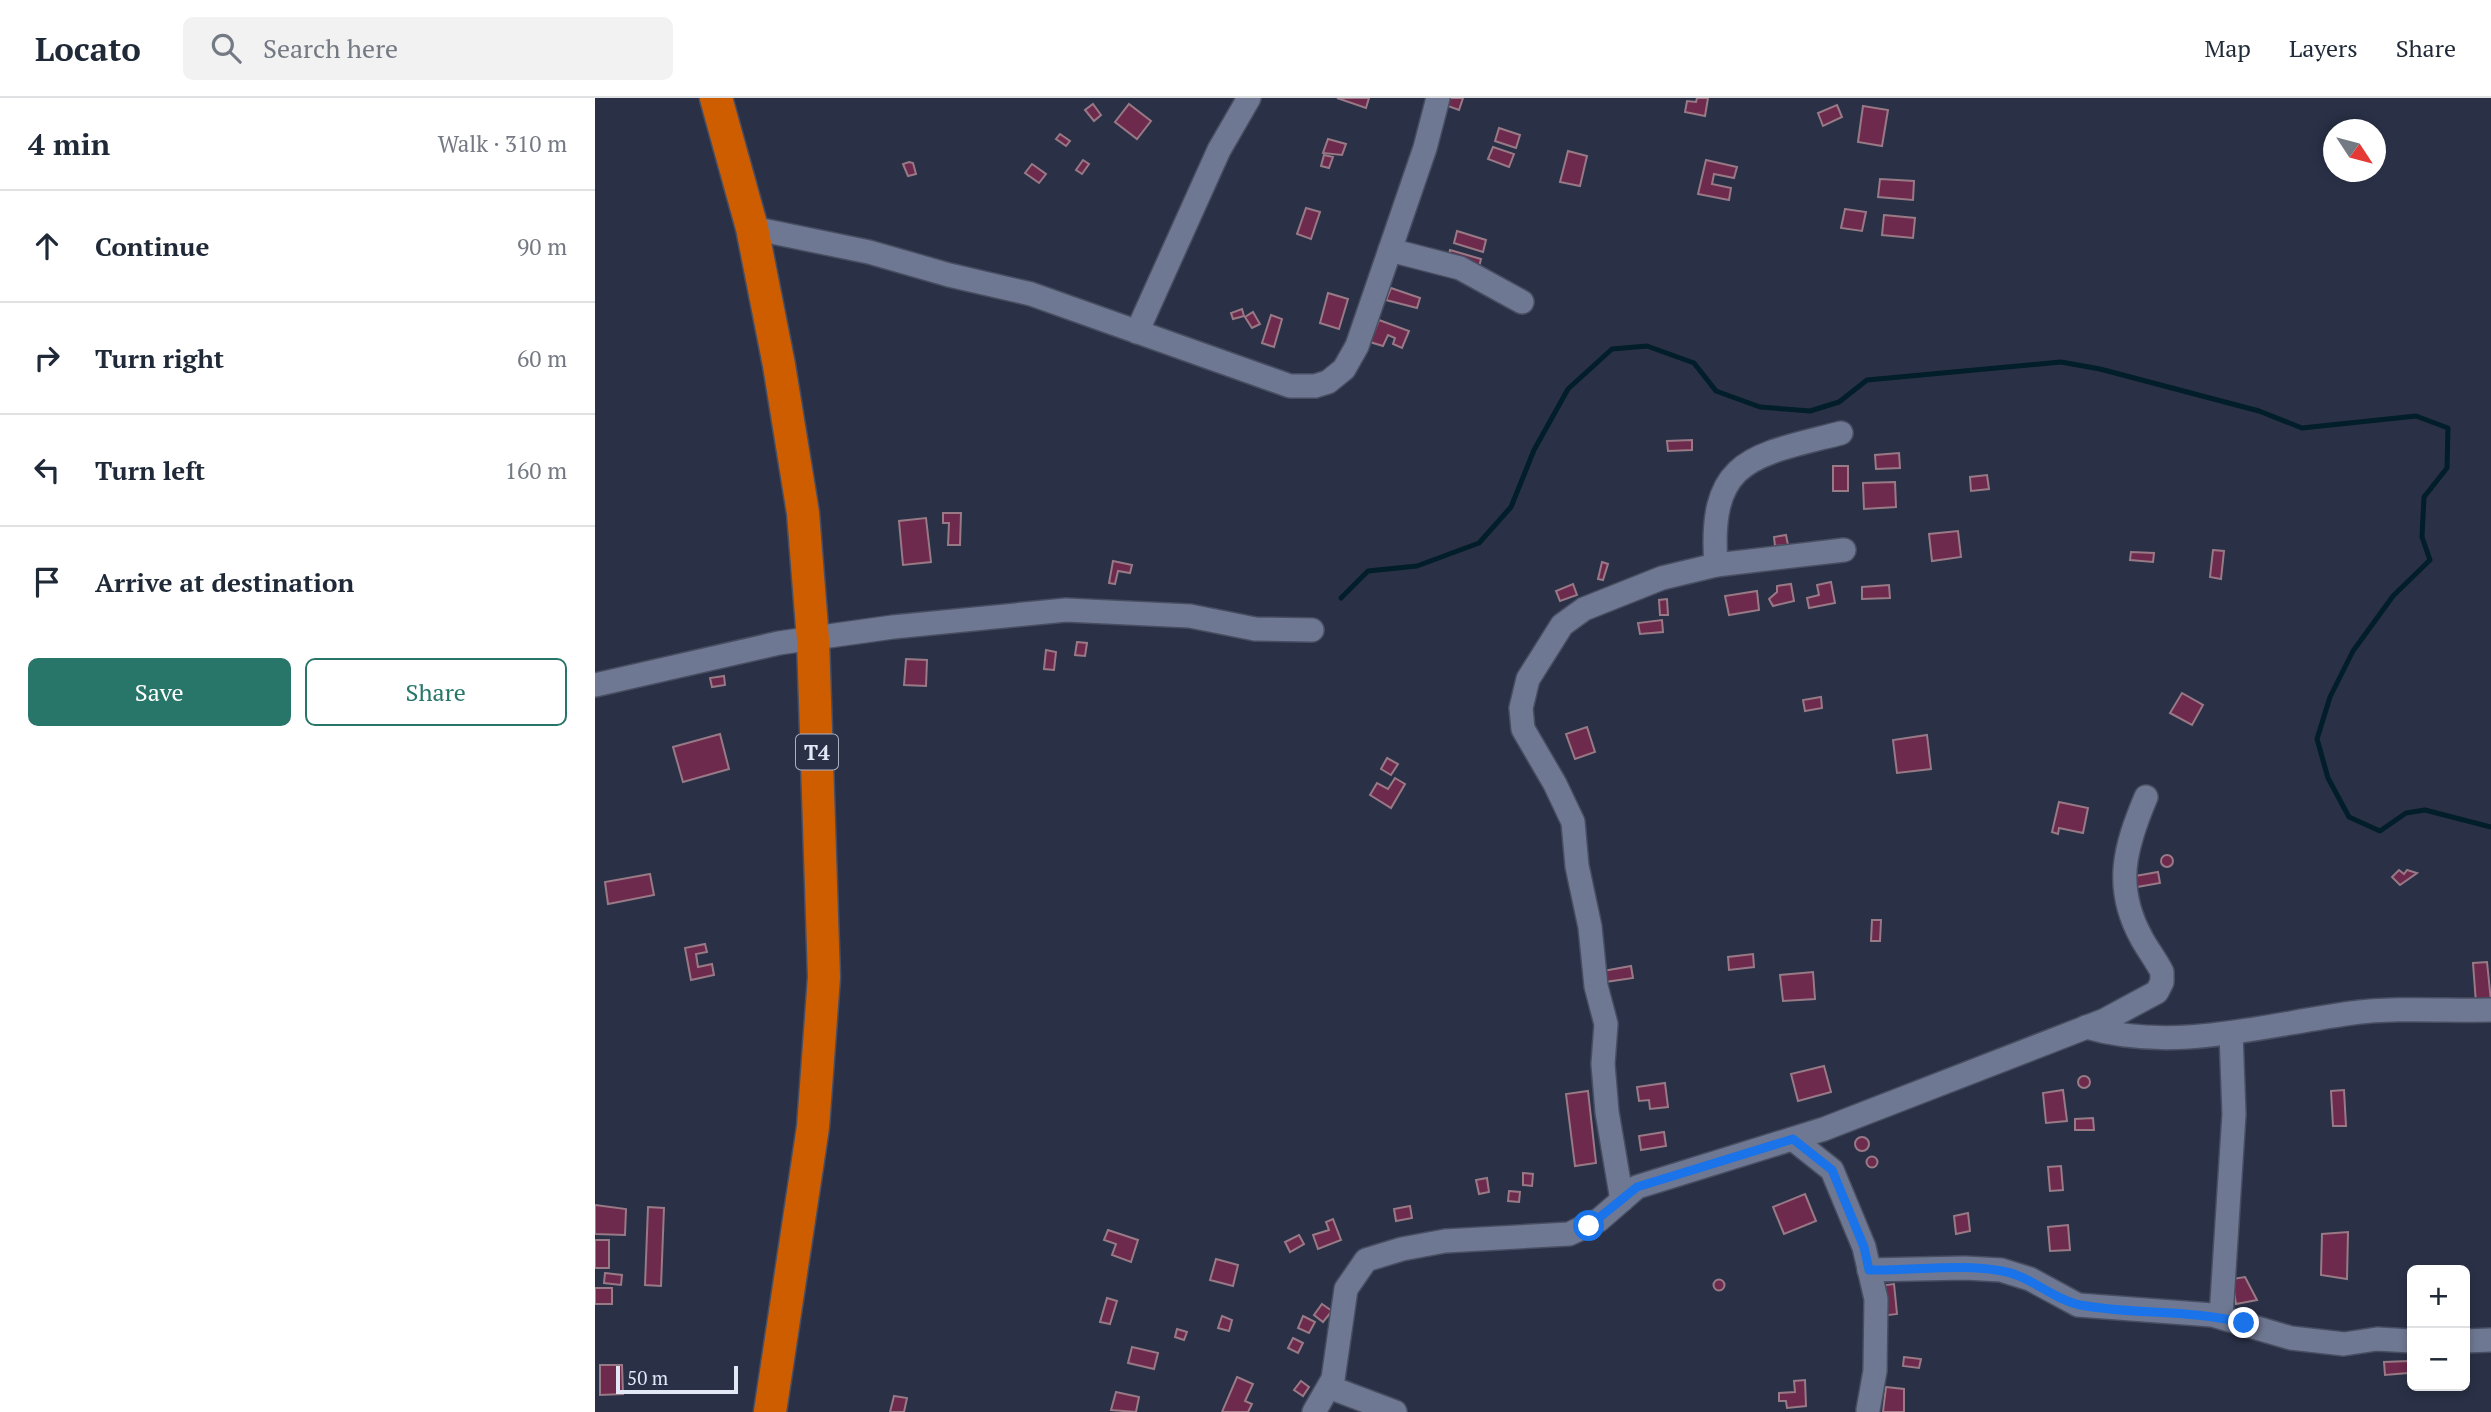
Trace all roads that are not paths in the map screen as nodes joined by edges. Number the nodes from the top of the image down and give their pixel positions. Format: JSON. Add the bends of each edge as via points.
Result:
{"nodes":[{"id":1,"x":716,"y":98,"type":"edge"},
{"id":2,"x":1249,"y":98,"type":"edge"},
{"id":3,"x":1438,"y":98,"type":"edge"},
{"id":4,"x":752,"y":228,"type":"junction"},
{"id":5,"x":1390,"y":250,"type":"junction"},
{"id":6,"x":1523,"y":302,"type":"dead end"},
{"id":7,"x":1137,"y":332,"type":"junction"},
{"id":8,"x":1841,"y":433,"type":"dead end"},
{"id":9,"x":1844,"y":550,"type":"dead end"},
{"id":10,"x":1716,"y":565,"type":"junction"},
{"id":11,"x":1312,"y":630,"type":"dead end"},
{"id":12,"x":813,"y":639,"type":"junction"},
{"id":13,"x":595,"y":685,"type":"edge"},
{"id":14,"x":2146,"y":797,"type":"dead end"},
{"id":15,"x":2491,"y":1010,"type":"edge"},
{"id":16,"x":2086,"y":1027,"type":"junction"},
{"id":17,"x":2231,"y":1033,"type":"junction"},
{"id":18,"x":1793,"y":1139,"type":"junction"},
{"id":19,"x":1622,"y":1200,"type":"junction"},
{"id":20,"x":1869,"y":1270,"type":"junction"},
{"id":21,"x":2221,"y":1317,"type":"junction"},
{"id":22,"x":2491,"y":1340,"type":"edge"},
{"id":23,"x":2407,"y":1341,"type":"edge"},
{"id":24,"x":2470,"y":1341,"type":"edge"},
{"id":25,"x":1329,"y":1387,"type":"junction"},
{"id":26,"x":1868,"y":1410,"type":"edge"},
{"id":27,"x":769,"y":1412,"type":"edge"},
{"id":28,"x":1314,"y":1412,"type":"edge"},
{"id":29,"x":1395,"y":1412,"type":"edge"}],
"edges":[{"from":1,"to":4,"type":"highway","number":"T4"},
{"from":2,"to":7,"type":"street","via":[[1219,149]]},
{"from":3,"to":5,"type":"street"},
{"from":4,"to":7,"type":"street","via":[[869,251],[1031,294]]},
{"from":4,"to":12,"type":"highway","number":"T4","via":[[803,513]]},
{"from":5,"to":6,"type":"street","via":[[1460,268]]},
{"from":5,"to":7,"type":"street","via":[[1357,346],[1344,369],[1328,382],[1290,386]]},
{"from":8,"to":10,"type":"street","via":[[1769,451],[1734,474],[1716,507]]},
{"from":9,"to":10,"type":"street"},
{"from":10,"to":19,"type":"street","via":[[1662,578],[1584,609],[1562,625],[1528,679],[1521,708],[1523,729],[1573,822],[1596,986],[1606,1024],[1607,1112]]},
{"from":11,"to":12,"type":"street","via":[[1255,629],[1190,616],[1066,610],[893,626]]},
{"from":12,"to":13,"type":"street","via":[[740,650]]},
{"from":12,"to":27,"type":"highway","number":"T4","via":[[824,977],[813,1127]]},
{"from":14,"to":16,"type":"street","via":[[2123,866],[2132,915],[2157,960],[2162,982],[2157,992],[2139,1003]]},
{"from":15,"to":17,"type":"street","via":[[2386,1009]]},
{"from":16,"to":17,"type":"street","via":[[2165,1039]]},
{"from":16,"to":18,"type":"street"},
{"from":17,"to":21,"type":"street","via":[[2234,1114]]},
{"from":18,"to":19,"type":"street","via":[[1665,1177],[1637,1187]]},
{"from":18,"to":20,"type":"street","via":[[1832,1170]]},
{"from":19,"to":25,"type":"street","via":[[1589,1226],[1569,1234],[1445,1241],[1366,1260],[1346,1289]]},
{"from":20,"to":21,"type":"street","via":[[2001,1270],[2078,1304]]},
{"from":20,"to":26,"type":"street","via":[[1876,1311],[1875,1370]]},
{"from":21,"to":23,"type":"street","via":[[2291,1338],[2344,1345],[2377,1339]]},
{"from":22,"to":24,"type":"street"},
{"from":25,"to":28,"type":"street"},
{"from":25,"to":29,"type":"street"}]}
